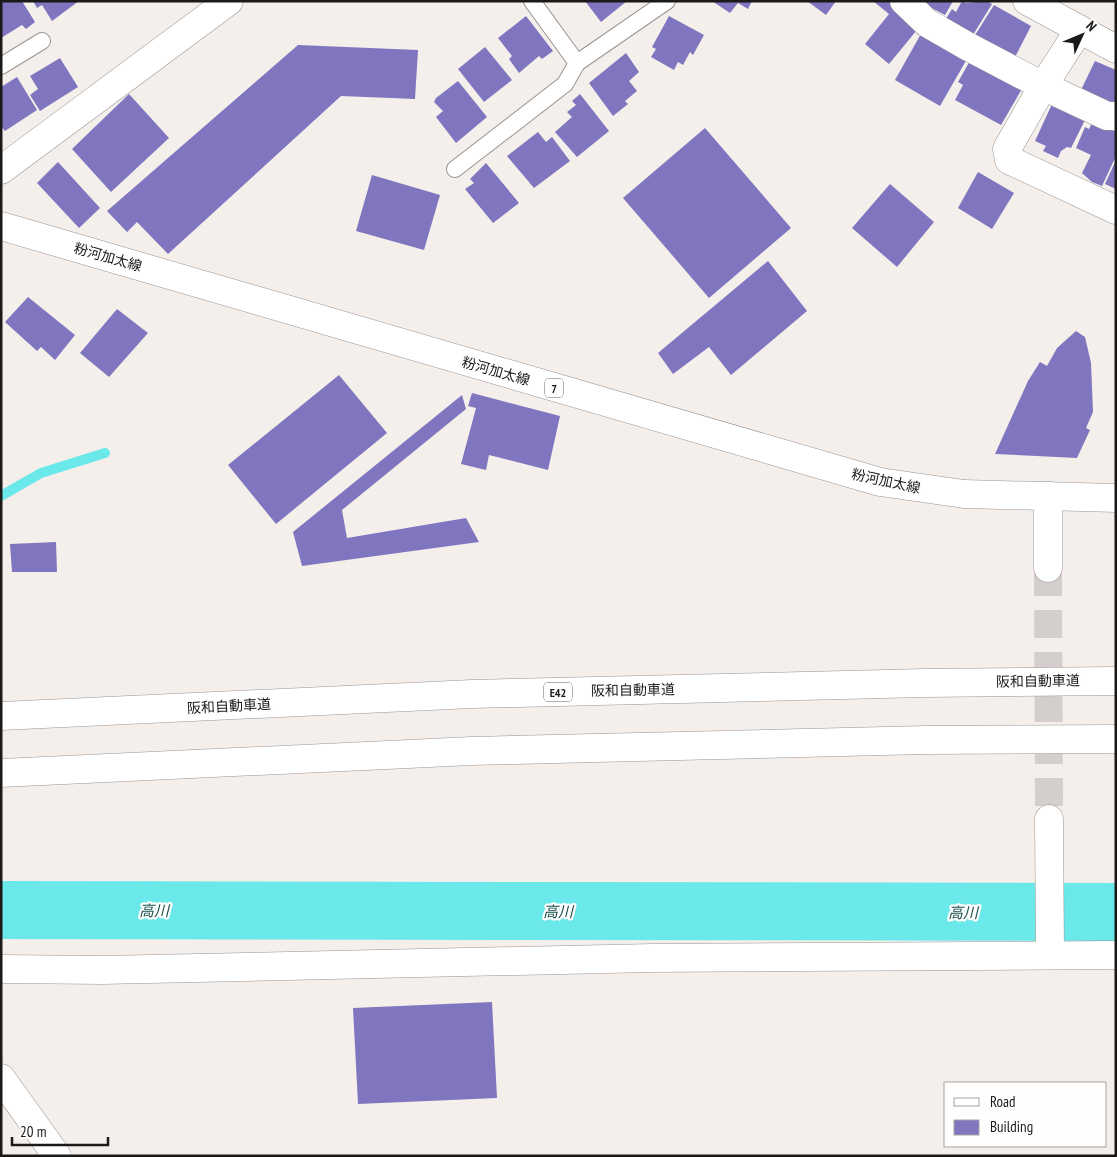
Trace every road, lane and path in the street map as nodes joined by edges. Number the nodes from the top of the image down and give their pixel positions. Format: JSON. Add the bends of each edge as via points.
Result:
{"nodes":[{"id":1,"x":229,"y":1,"type":"edge"},
{"id":2,"x":532,"y":1,"type":"edge"},
{"id":3,"x":667,"y":1,"type":"edge"},
{"id":4,"x":904,"y":1,"type":"edge"},
{"id":5,"x":1027,"y":1,"type":"edge"},
{"id":6,"x":1079,"y":30,"type":"junction"},
{"id":7,"x":42,"y":41,"type":"dead end"},
{"id":8,"x":1116,"y":49,"type":"edge"},
{"id":9,"x":577,"y":63,"type":"junction"},
{"id":10,"x":1,"y":66,"type":"edge"},
{"id":11,"x":1043,"y":86,"type":"junction"},
{"id":12,"x":1116,"y":116,"type":"edge"},
{"id":13,"x":455,"y":169,"type":"dead end"},
{"id":14,"x":1,"y":170,"type":"edge"},
{"id":15,"x":1116,"y":210,"type":"edge"},
{"id":16,"x":1,"y":226,"type":"edge"},
{"id":17,"x":1048,"y":496,"type":"junction"},
{"id":18,"x":1116,"y":498,"type":"edge"},
{"id":19,"x":1048,"y":568,"type":"tunnel mouth"},
{"id":20,"x":1116,"y":681,"type":"edge"},
{"id":21,"x":1,"y":716,"type":"edge"},
{"id":22,"x":1116,"y":739,"type":"edge"},
{"id":23,"x":1,"y":773,"type":"edge"},
{"id":24,"x":1049,"y":819,"type":"tunnel mouth"},
{"id":25,"x":1050,"y":946,"type":"junction"},
{"id":26,"x":1116,"y":955,"type":"edge"},
{"id":27,"x":1,"y":969,"type":"edge"},
{"id":28,"x":1,"y":1078,"type":"edge"},
{"id":29,"x":57,"y":1156,"type":"edge"}],
"edges":[{"from":1,"to":14,"type":"main road"},
{"from":2,"to":9,"type":"lane"},
{"from":3,"to":9,"type":"lane"},
{"from":4,"to":11,"type":"main road","via":[[927,23]]},
{"from":5,"to":6,"type":"main road"},
{"from":6,"to":8,"type":"main road"},
{"from":6,"to":11,"type":"main road"},
{"from":7,"to":10,"type":"lane"},
{"from":9,"to":13,"type":"lane","via":[[565,84]]},
{"from":11,"to":12,"type":"main road","via":[[1107,116]]},
{"from":11,"to":15,"type":"main road","via":[[1007,149],[1009,160]]},
{"from":16,"to":17,"type":"main road","name":"粉河加太線","number":"7","via":[[880,482],[964,494]]},
{"from":17,"to":18,"type":"main road","name":"粉河加太線","number":"7"},
{"from":17,"to":19,"type":"main road"},
{"from":20,"to":21,"type":"main road","name":"阪和自動車道","number":"E42","via":[[472,694]]},
{"from":22,"to":23,"type":"main road","via":[[925,740],[472,751]]},
{"from":24,"to":25,"type":"main road"},
{"from":25,"to":26,"type":"main road"},
{"from":25,"to":27,"type":"main road","via":[[112,970]]},
{"from":28,"to":29,"type":"main road"}]}
